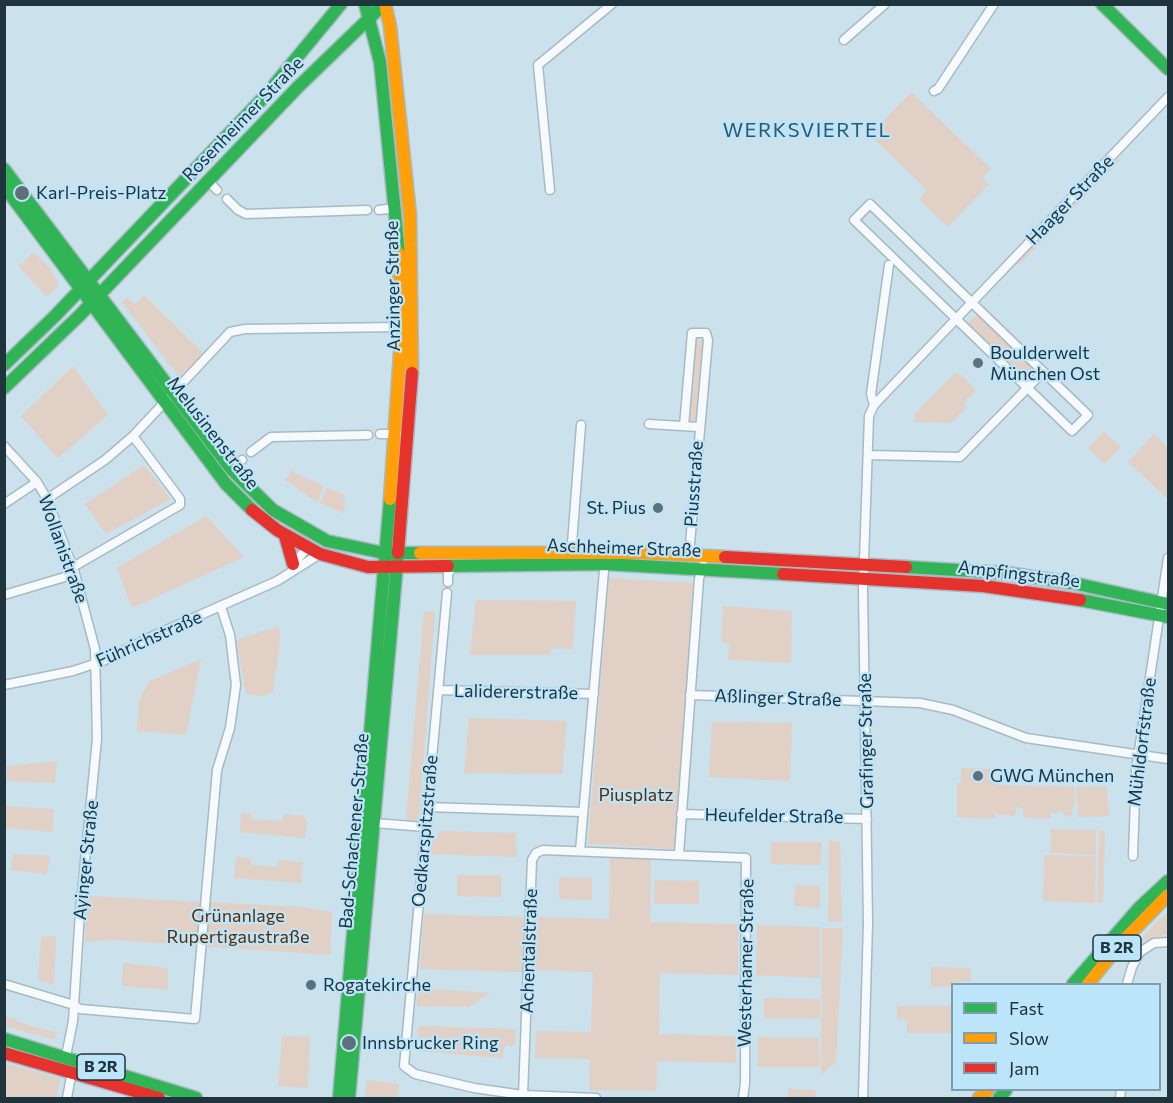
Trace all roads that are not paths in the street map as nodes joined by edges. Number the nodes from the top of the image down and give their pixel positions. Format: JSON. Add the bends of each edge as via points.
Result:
{"nodes":[{"id":1,"x":341,"y":4,"type":"edge"},
{"id":2,"x":365,"y":4,"type":"edge"},
{"id":3,"x":385,"y":4,"type":"edge"},
{"id":4,"x":612,"y":4,"type":"edge"},
{"id":5,"x":885,"y":4,"type":"edge"},
{"id":6,"x":994,"y":4,"type":"edge"},
{"id":7,"x":1102,"y":4,"type":"edge"},
{"id":8,"x":369,"y":18,"type":"junction"},
{"id":9,"x":844,"y":40,"type":"dead end"},
{"id":10,"x":1168,"y":69,"type":"edge"},
{"id":11,"x":934,"y":91,"type":"dead end"},
{"id":12,"x":1168,"y":97,"type":"edge"},
{"id":13,"x":4,"y":169,"type":"edge"},
{"id":14,"x":208,"y":181,"type":"junction"},
{"id":15,"x":4,"y":186,"type":"edge"},
{"id":16,"x":217,"y":190,"type":"dead end"},
{"id":17,"x":550,"y":190,"type":"dead end"},
{"id":18,"x":226,"y":199,"type":"dead end"},
{"id":19,"x":396,"y":208,"type":"junction"},
{"id":20,"x":367,"y":210,"type":"dead end"},
{"id":21,"x":380,"y":210,"type":"dead end"},
{"id":22,"x":889,"y":265,"type":"dead end"},
{"id":23,"x":84,"y":285,"type":"junction"},
{"id":24,"x":95,"y":300,"type":"junction"},
{"id":25,"x":971,"y":302,"type":"junction"},
{"id":26,"x":956,"y":319,"type":"junction"},
{"id":27,"x":401,"y":327,"type":"junction"},
{"id":28,"x":4,"y":365,"type":"edge"},
{"id":29,"x":1043,"y":372,"type":"junction"},
{"id":30,"x":4,"y":388,"type":"edge"},
{"id":31,"x":1028,"y":389,"type":"junction"},
{"id":32,"x":172,"y":393,"type":"junction"},
{"id":33,"x":874,"y":405,"type":"junction"},
{"id":34,"x":649,"y":424,"type":"dead end"},
{"id":35,"x":581,"y":425,"type":"dead end"},
{"id":36,"x":684,"y":426,"type":"junction"},
{"id":37,"x":698,"y":427,"type":"junction"},
{"id":38,"x":380,"y":434,"type":"dead end"},
{"id":39,"x":397,"y":434,"type":"junction"},
{"id":40,"x":368,"y":435,"type":"dead end"},
{"id":41,"x":133,"y":436,"type":"junction"},
{"id":42,"x":4,"y":446,"type":"edge"},
{"id":43,"x":251,"y":452,"type":"dead end"},
{"id":44,"x":868,"y":455,"type":"junction"},
{"id":45,"x":242,"y":460,"type":"dead end"},
{"id":46,"x":231,"y":469,"type":"junction"},
{"id":47,"x":37,"y":482,"type":"junction"},
{"id":48,"x":47,"y":499,"type":"junction"},
{"id":49,"x":4,"y":504,"type":"edge"},
{"id":50,"x":285,"y":536,"type":"junction"},
{"id":51,"x":320,"y":538,"type":"junction"},
{"id":52,"x":307,"y":548,"type":"junction"},
{"id":53,"x":390,"y":553,"type":"junction"},
{"id":54,"x":320,"y":554,"type":"junction"},
{"id":55,"x":689,"y":555,"type":"junction"},
{"id":56,"x":571,"y":557,"type":"junction"},
{"id":57,"x":605,"y":558,"type":"junction"},
{"id":58,"x":1168,"y":558,"type":"edge"},
{"id":59,"x":704,"y":562,"type":"junction"},
{"id":60,"x":454,"y":566,"type":"junction"},
{"id":61,"x":389,"y":567,"type":"junction"},
{"id":62,"x":291,"y":569,"type":"junction"},
{"id":63,"x":74,"y":570,"type":"junction"},
{"id":64,"x":864,"y":571,"type":"junction"},
{"id":65,"x":448,"y":582,"type":"dead end"},
{"id":66,"x":447,"y":593,"type":"dead end"},
{"id":67,"x":4,"y":595,"type":"edge"},
{"id":68,"x":1166,"y":603,"type":"edge"},
{"id":69,"x":221,"y":607,"type":"junction"},
{"id":70,"x":1164,"y":616,"type":"edge"},
{"id":71,"x":95,"y":664,"type":"junction"},
{"id":72,"x":4,"y":685,"type":"edge"},
{"id":73,"x":438,"y":690,"type":"junction"},
{"id":74,"x":594,"y":694,"type":"junction"},
{"id":75,"x":690,"y":695,"type":"junction"},
{"id":76,"x":866,"y":701,"type":"junction"},
{"id":77,"x":1138,"y":753,"type":"junction"},
{"id":78,"x":1168,"y":759,"type":"edge"},
{"id":79,"x":427,"y":807,"type":"junction"},
{"id":80,"x":582,"y":812,"type":"junction"},
{"id":81,"x":681,"y":814,"type":"junction"},
{"id":82,"x":867,"y":819,"type":"junction"},
{"id":83,"x":368,"y":821,"type":"junction"},
{"id":84,"x":426,"y":827,"type":"junction"},
{"id":85,"x":580,"y":851,"type":"junction"},
{"id":86,"x":679,"y":854,"type":"junction"},
{"id":87,"x":1133,"y":856,"type":"dead end"},
{"id":88,"x":1168,"y":872,"type":"edge"},
{"id":89,"x":1168,"y":881,"type":"edge"},
{"id":90,"x":1168,"y":894,"type":"edge"},
{"id":91,"x":1150,"y":897,"type":"junction"},
{"id":92,"x":1168,"y":901,"type":"edge"},
{"id":93,"x":1150,"y":914,"type":"junction"},
{"id":94,"x":1168,"y":942,"type":"edge"},
{"id":95,"x":1074,"y":983,"type":"edge"},
{"id":96,"x":1089,"y":983,"type":"edge"},
{"id":97,"x":1127,"y":983,"type":"edge"},
{"id":98,"x":4,"y":984,"type":"edge"},
{"id":99,"x":74,"y":1005,"type":"junction"},
{"id":100,"x":4,"y":1039,"type":"edge"},
{"id":101,"x":4,"y":1053,"type":"edge"},
{"id":102,"x":66,"y":1056,"type":"junction"},
{"id":103,"x":72,"y":1071,"type":"junction"},
{"id":104,"x":523,"y":1095,"type":"junction"},
{"id":105,"x":67,"y":1098,"type":"edge"},
{"id":106,"x":159,"y":1098,"type":"edge"},
{"id":107,"x":196,"y":1098,"type":"edge"},
{"id":108,"x":339,"y":1098,"type":"edge"},
{"id":109,"x":349,"y":1098,"type":"edge"},
{"id":110,"x":596,"y":1098,"type":"edge"},
{"id":111,"x":743,"y":1098,"type":"edge"},
{"id":112,"x":865,"y":1098,"type":"edge"}],
"edges":[{"from":1,"to":23,"type":"main road","name":"Rosenheimer Straße","via":[[282,78]]},
{"from":2,"to":8,"type":"main road","name":"Anzinger Straße"},
{"from":3,"to":8,"type":"main road","name":"Rosenheimer Straße"},
{"from":3,"to":53,"type":"main road","name":"Anzinger Straße","via":[[402,135],[413,282],[411,412]]},
{"from":4,"to":17,"type":"street","via":[[538,65]]},
{"from":5,"to":9,"type":"street"},
{"from":6,"to":11,"type":"street"},
{"from":7,"to":10,"type":"main road"},
{"from":8,"to":14,"type":"main road","name":"Rosenheimer Straße"},
{"from":8,"to":19,"type":"main road","name":"Anzinger Straße","via":[[380,62]]},
{"from":12,"to":25,"type":"street","name":"Haager Straße"},
{"from":13,"to":23,"type":"main road"},
{"from":14,"to":16,"type":"street"},
{"from":14,"to":24,"type":"main road","name":"Rosenheimer Straße"},
{"from":15,"to":23,"type":"main road"},
{"from":18,"to":20,"type":"street","via":[[246,214]]},
{"from":19,"to":21,"type":"street"},
{"from":19,"to":27,"type":"main road","name":"Anzinger Straße"},
{"from":22,"to":33,"type":"street","name":"Grafinger Straße","via":[[871,394]]},
{"from":23,"to":24,"type":"main road","name":"Melusinenstraße"},
{"from":23,"to":28,"type":"main road","name":"Rosenheimer Straße"},
{"from":24,"to":30,"type":"main road","name":"Rosenheimer Straße"},
{"from":24,"to":32,"type":"main road","name":"Melusinenstraße"},
{"from":25,"to":26,"type":"street","name":"Haager Straße"},
{"from":25,"to":26,"type":"street","via":[[870,204],[854,220]]},
{"from":25,"to":29,"type":"street"},
{"from":26,"to":31,"type":"street"},
{"from":26,"to":33,"type":"street"},
{"from":27,"to":32,"type":"street","via":[[233,331]]},
{"from":27,"to":39,"type":"main road","name":"Anzinger Straße"},
{"from":29,"to":31,"type":"street"},
{"from":29,"to":31,"type":"street","via":[[1088,415],[1072,431]]},
{"from":31,"to":44,"type":"street","via":[[960,457]]},
{"from":32,"to":41,"type":"street"},
{"from":32,"to":46,"type":"main road","name":"Melusinenstraße"},
{"from":32,"to":50,"type":"main road","name":"Melusinenstraße","via":[[226,484]]},
{"from":33,"to":44,"type":"street","name":"Grafinger Straße","via":[[869,416]]},
{"from":34,"to":36,"type":"street","name":"Piusstraße"},
{"from":35,"to":56,"type":"street"},
{"from":36,"to":37,"type":"street","name":"Piusstraße"},
{"from":36,"to":37,"type":"street","via":[[692,333],[701,332],[708,336]]},
{"from":37,"to":55,"type":"street","name":"Piusstraße"},
{"from":38,"to":39,"type":"street"},
{"from":39,"to":53,"type":"main road","name":"Anzinger Straße"},
{"from":40,"to":43,"type":"street","via":[[271,436]]},
{"from":41,"to":48,"type":"street"},
{"from":41,"to":63,"type":"street","via":[[180,499],[180,505]]},
{"from":42,"to":47,"type":"street","name":"Wollanistraße"},
{"from":44,"to":64,"type":"street","name":"Grafinger Straße"},
{"from":45,"to":46,"type":"street"},
{"from":46,"to":51,"type":"main road","name":"Melusinenstraße","via":[[273,510]]},
{"from":47,"to":48,"type":"street","name":"Wollanistraße"},
{"from":47,"to":49,"type":"street"},
{"from":48,"to":63,"type":"street","name":"Wollanistraße"},
{"from":50,"to":52,"type":"main road","name":"Melusinenstraße"},
{"from":50,"to":62,"type":"main road"},
{"from":51,"to":52,"type":"main road"},
{"from":51,"to":53,"type":"main road","name":"Melusinenstraße","via":[[356,549]]},
{"from":52,"to":54,"type":"main road","name":"Melusinenstraße"},
{"from":52,"to":62,"type":"street","name":"Führichstraße"},
{"from":53,"to":56,"type":"main road","name":"Aschheimer Straße"},
{"from":53,"to":61,"type":"main road","name":"Anzinger Straße"},
{"from":54,"to":61,"type":"main road","name":"Melusinenstraße","via":[[360,566]]},
{"from":54,"to":62,"type":"street","name":"Führichstraße"},
{"from":55,"to":57,"type":"main road","name":"Aschheimer Straße"},
{"from":55,"to":59,"type":"main road","name":"Aschheimer Straße"},
{"from":56,"to":57,"type":"main road","name":"Aschheimer Straße"},
{"from":56,"to":60,"type":"main road","name":"Aschheimer Straße"},
{"from":57,"to":59,"type":"main road","name":"Aschheimer Straße"},
{"from":57,"to":74,"type":"street"},
{"from":58,"to":68,"type":"street","name":"Mühldorfstraße"},
{"from":59,"to":64,"type":"main road","name":"Aschheimer Straße"},
{"from":59,"to":75,"type":"street"},
{"from":60,"to":61,"type":"main road","name":"Aschheimer Straße"},
{"from":60,"to":65,"type":"street"},
{"from":61,"to":83,"type":"main road","name":"Bad-Schachener-Straße"},
{"from":62,"to":69,"type":"street","name":"Führichstraße"},
{"from":63,"to":67,"type":"street"},
{"from":63,"to":71,"type":"street","name":"Wollanistraße","via":[[92,632]]},
{"from":64,"to":68,"type":"main road","name":"Ampfingstraße","via":[[1019,575]]},
{"from":64,"to":70,"type":"main road","name":"Ampfingstraße","via":[[1032,592]]},
{"from":64,"to":76,"type":"street","name":"Grafinger Straße"},
{"from":66,"to":73,"type":"street","name":"Oedkarspitzstraße"},
{"from":68,"to":70,"type":"street","name":"Mühldorfstraße"},
{"from":69,"to":71,"type":"street","name":"Führichstraße"},
{"from":69,"to":99,"type":"street","via":[[230,635],[236,685],[230,728],[217,766],[195,1019],[80,1009]]},
{"from":70,"to":77,"type":"street","name":"Mühldorfstraße"},
{"from":71,"to":72,"type":"street","name":"Führichstraße"},
{"from":71,"to":99,"type":"street","name":"Ayinger Straße","via":[[97,739]]},
{"from":73,"to":74,"type":"street","name":"Lalidererstraße"},
{"from":73,"to":79,"type":"street","name":"Oedkarspitzstraße"},
{"from":74,"to":80,"type":"street"},
{"from":75,"to":76,"type":"street","name":"Aßlinger Straße"},
{"from":75,"to":81,"type":"street"},
{"from":76,"to":77,"type":"street","name":"Aßlinger Straße","via":[[937,706],[1026,738]]},
{"from":76,"to":82,"type":"street","name":"Grafinger Straße"},
{"from":77,"to":78,"type":"street","name":"Aßlinger Straße"},
{"from":77,"to":87,"type":"street","name":"Mühldorfstraße"},
{"from":79,"to":80,"type":"street"},
{"from":79,"to":84,"type":"street","name":"Oedkarspitzstraße"},
{"from":80,"to":85,"type":"street"},
{"from":81,"to":82,"type":"street","name":"Heufelder Straße"},
{"from":81,"to":86,"type":"street"},
{"from":82,"to":112,"type":"street","name":"Grafinger Straße"},
{"from":83,"to":84,"type":"street"},
{"from":83,"to":108,"type":"main road","name":"Bad-Schachener-Straße"},
{"from":83,"to":109,"type":"main road","name":"Bad-Schachener-Straße","via":[[369,856]]},
{"from":84,"to":104,"type":"street","name":"Oedkarspitzstraße","via":[[404,1061],[415,1074],[474,1089]]},
{"from":85,"to":86,"type":"street"},
{"from":85,"to":104,"type":"street","name":"Achentalstraße","via":[[543,850],[532,860]]},
{"from":86,"to":111,"type":"street","name":"Westerhamer Straße","via":[[742,856],[747,862]]},
{"from":88,"to":91,"type":"main road"},
{"from":89,"to":91,"type":"main road","number":"B 2R"},
{"from":90,"to":93,"type":"main road","number":"B 2R"},
{"from":91,"to":95,"type":"main road","number":"B 2R"},
{"from":92,"to":93,"type":"main road"},
{"from":93,"to":96,"type":"main road","number":"B 2R"},
{"from":94,"to":97,"type":"street","via":[[1148,946],[1136,958]]},
{"from":98,"to":99,"type":"street"},
{"from":99,"to":102,"type":"street","name":"Ayinger Straße"},
{"from":100,"to":102,"type":"main road","number":"B 2R"},
{"from":101,"to":103,"type":"main road","number":"B 2R"},
{"from":102,"to":107,"type":"main road","number":"B 2R"},
{"from":103,"to":105,"type":"street"},
{"from":103,"to":106,"type":"main road","number":"B 2R"},
{"from":104,"to":110,"type":"street"}]}
